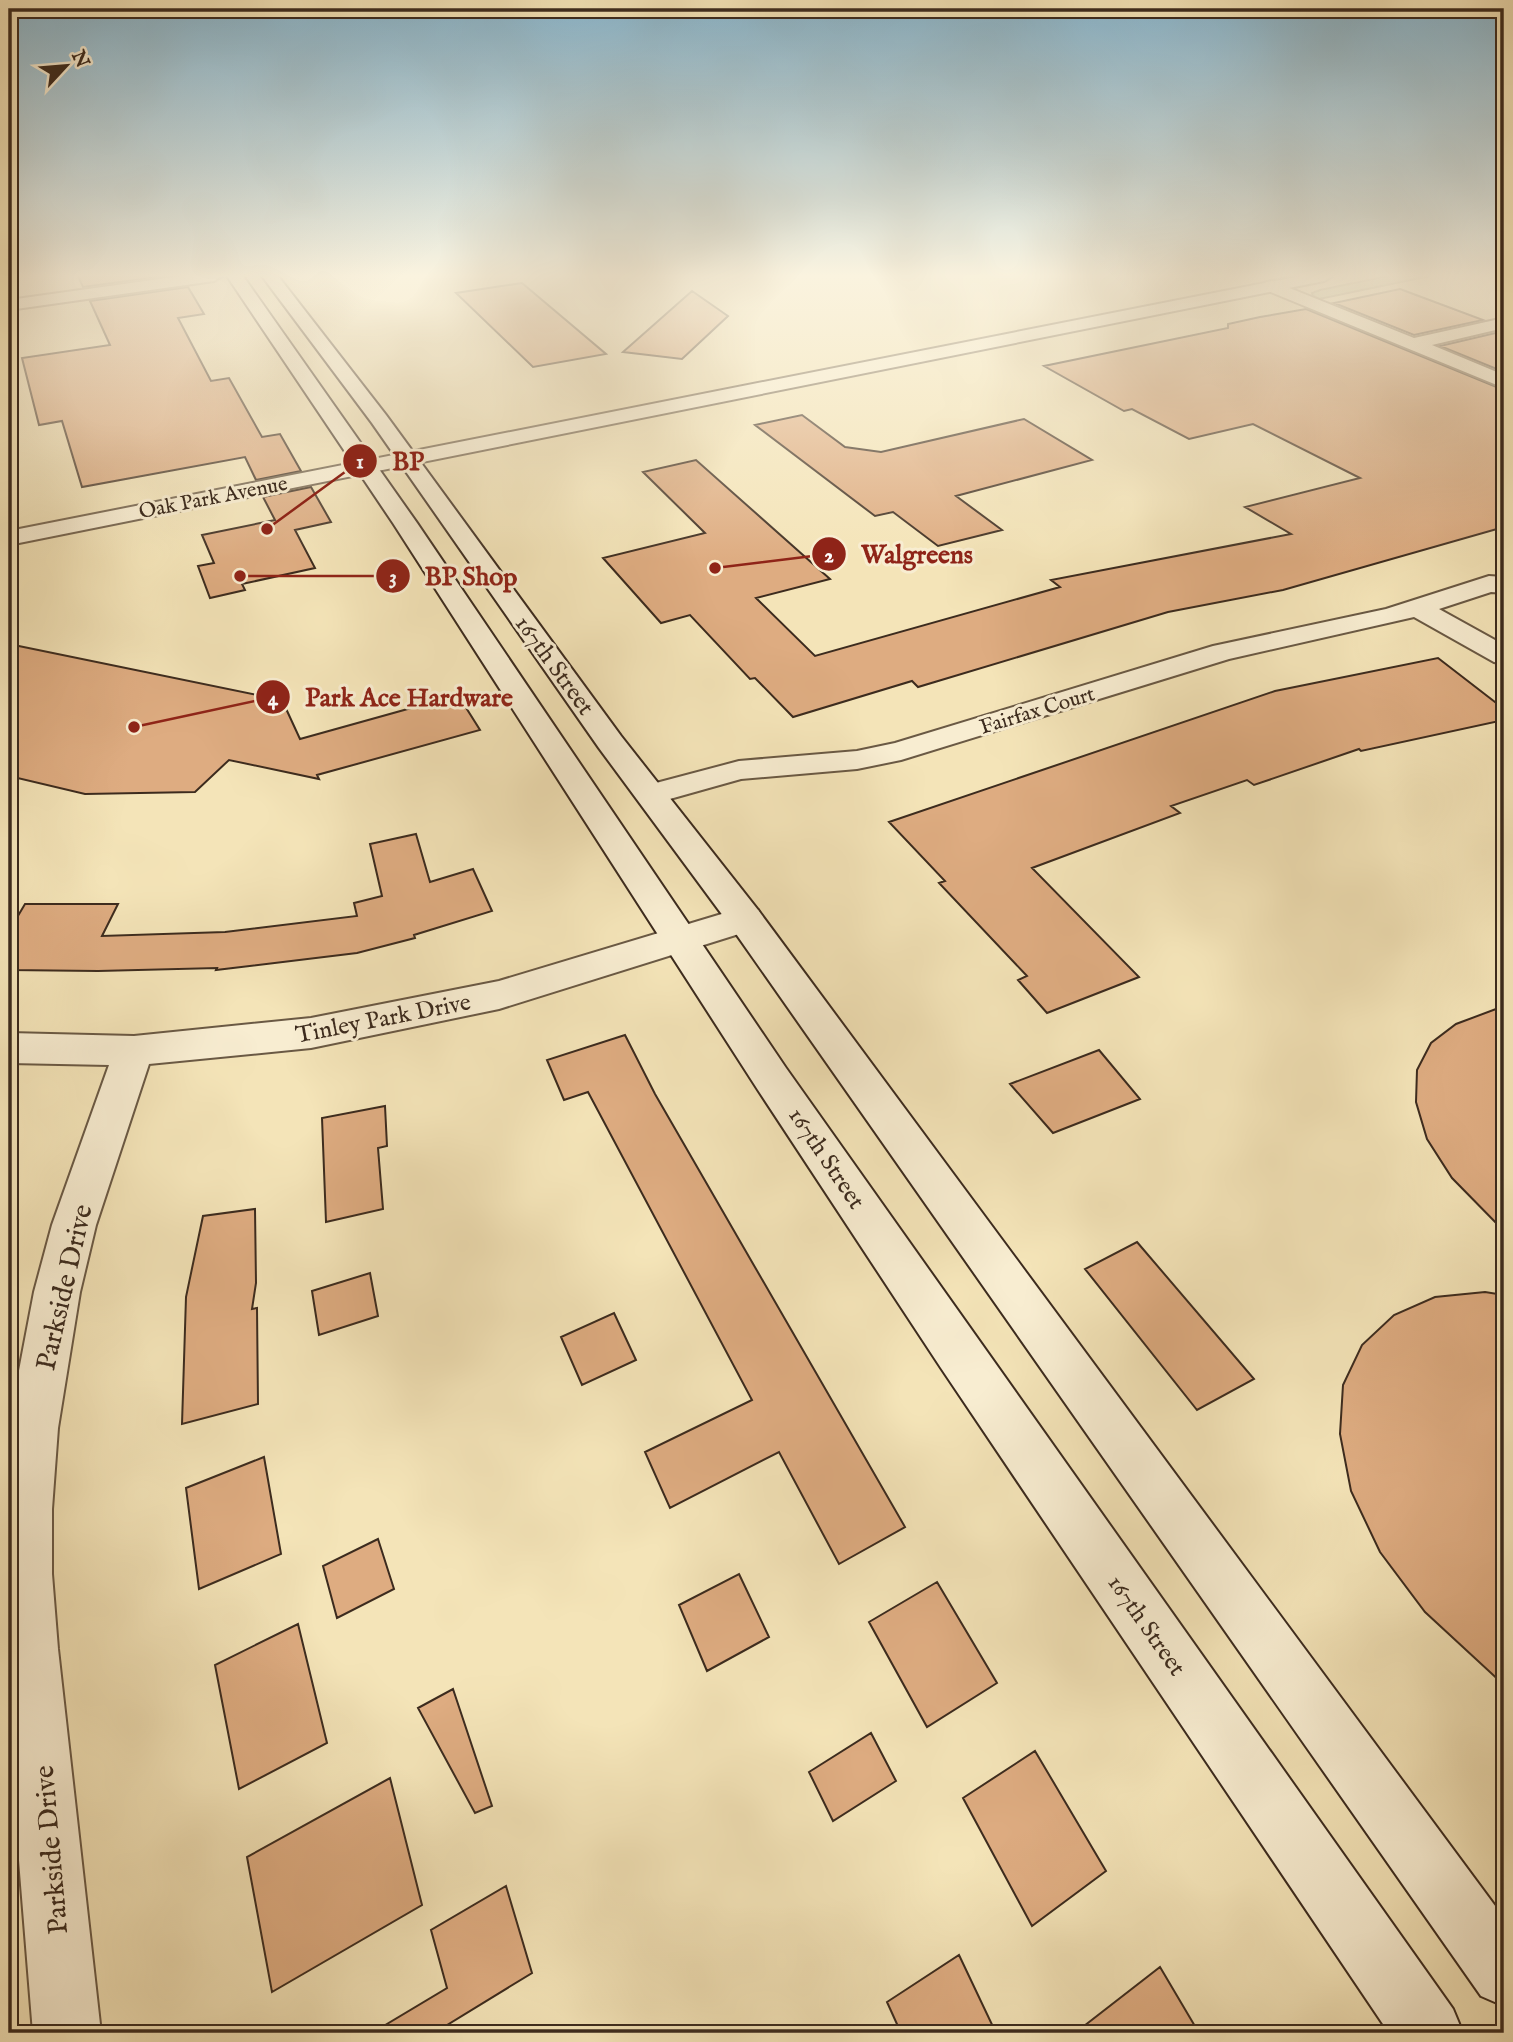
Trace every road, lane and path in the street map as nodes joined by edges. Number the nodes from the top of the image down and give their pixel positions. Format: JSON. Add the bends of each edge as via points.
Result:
{"nodes":[{"id":1,"x":313,"y":371,"type":"edge"},
{"id":2,"x":330,"y":371,"type":"edge"},
{"id":3,"x":843,"y":371,"type":"edge"},
{"id":4,"x":1478,"y":371,"type":"edge"},
{"id":5,"x":1504,"y":382,"type":"edge"},
{"id":6,"x":387,"y":462,"type":"junction"},
{"id":7,"x":9,"y":538,"type":"edge"},
{"id":8,"x":1504,"y":585,"type":"edge"},
{"id":9,"x":1419,"y":609,"type":"junction"},
{"id":10,"x":1504,"y":656,"type":"edge"},
{"id":11,"x":652,"y":794,"type":"junction"},
{"id":12,"x":745,"y":919,"type":"junction"},
{"id":13,"x":680,"y":941,"type":"junction"},
{"id":14,"x":9,"y":1048,"type":"edge"},
{"id":15,"x":134,"y":1051,"type":"junction"},
{"id":16,"x":1504,"y":1973,"type":"edge"},
{"id":17,"x":67,"y":2033,"type":"edge"},
{"id":18,"x":1429,"y":2033,"type":"edge"}],
"edges":[{"from":1,"to":6,"type":"street","name":"167th Street"},
{"from":2,"to":6,"type":"street","name":"167th Street"},
{"from":3,"to":6,"type":"street","name":"Oak Park Avenue"},
{"from":4,"to":5,"type":"street"},
{"from":6,"to":7,"type":"street","name":"Oak Park Avenue"},
{"from":6,"to":11,"type":"street","name":"167th Street"},
{"from":6,"to":13,"type":"street","name":"167th Street"},
{"from":8,"to":9,"type":"street","name":"Fairfax Court","via":[[1489,584]]},
{"from":9,"to":10,"type":"street"},
{"from":9,"to":11,"type":"street","name":"Fairfax Court","via":[[1223,652],[901,751],[857,760],[739,770]]},
{"from":11,"to":12,"type":"street","name":"167th Street"},
{"from":12,"to":13,"type":"street","name":"Tinley Park Drive"},
{"from":12,"to":16,"type":"street","name":"167th Street"},
{"from":13,"to":15,"type":"street","name":"Tinley Park Drive","via":[[499,995],[419,1013],[311,1033]]},
{"from":13,"to":18,"type":"street","name":"167th Street"},
{"from":14,"to":15,"type":"street","name":"Tinley Park Drive"},
{"from":15,"to":17,"type":"street","name":"Parkside Drive","via":[[57,1292],[33,1428],[26,1510],[30,1649]]}]}
